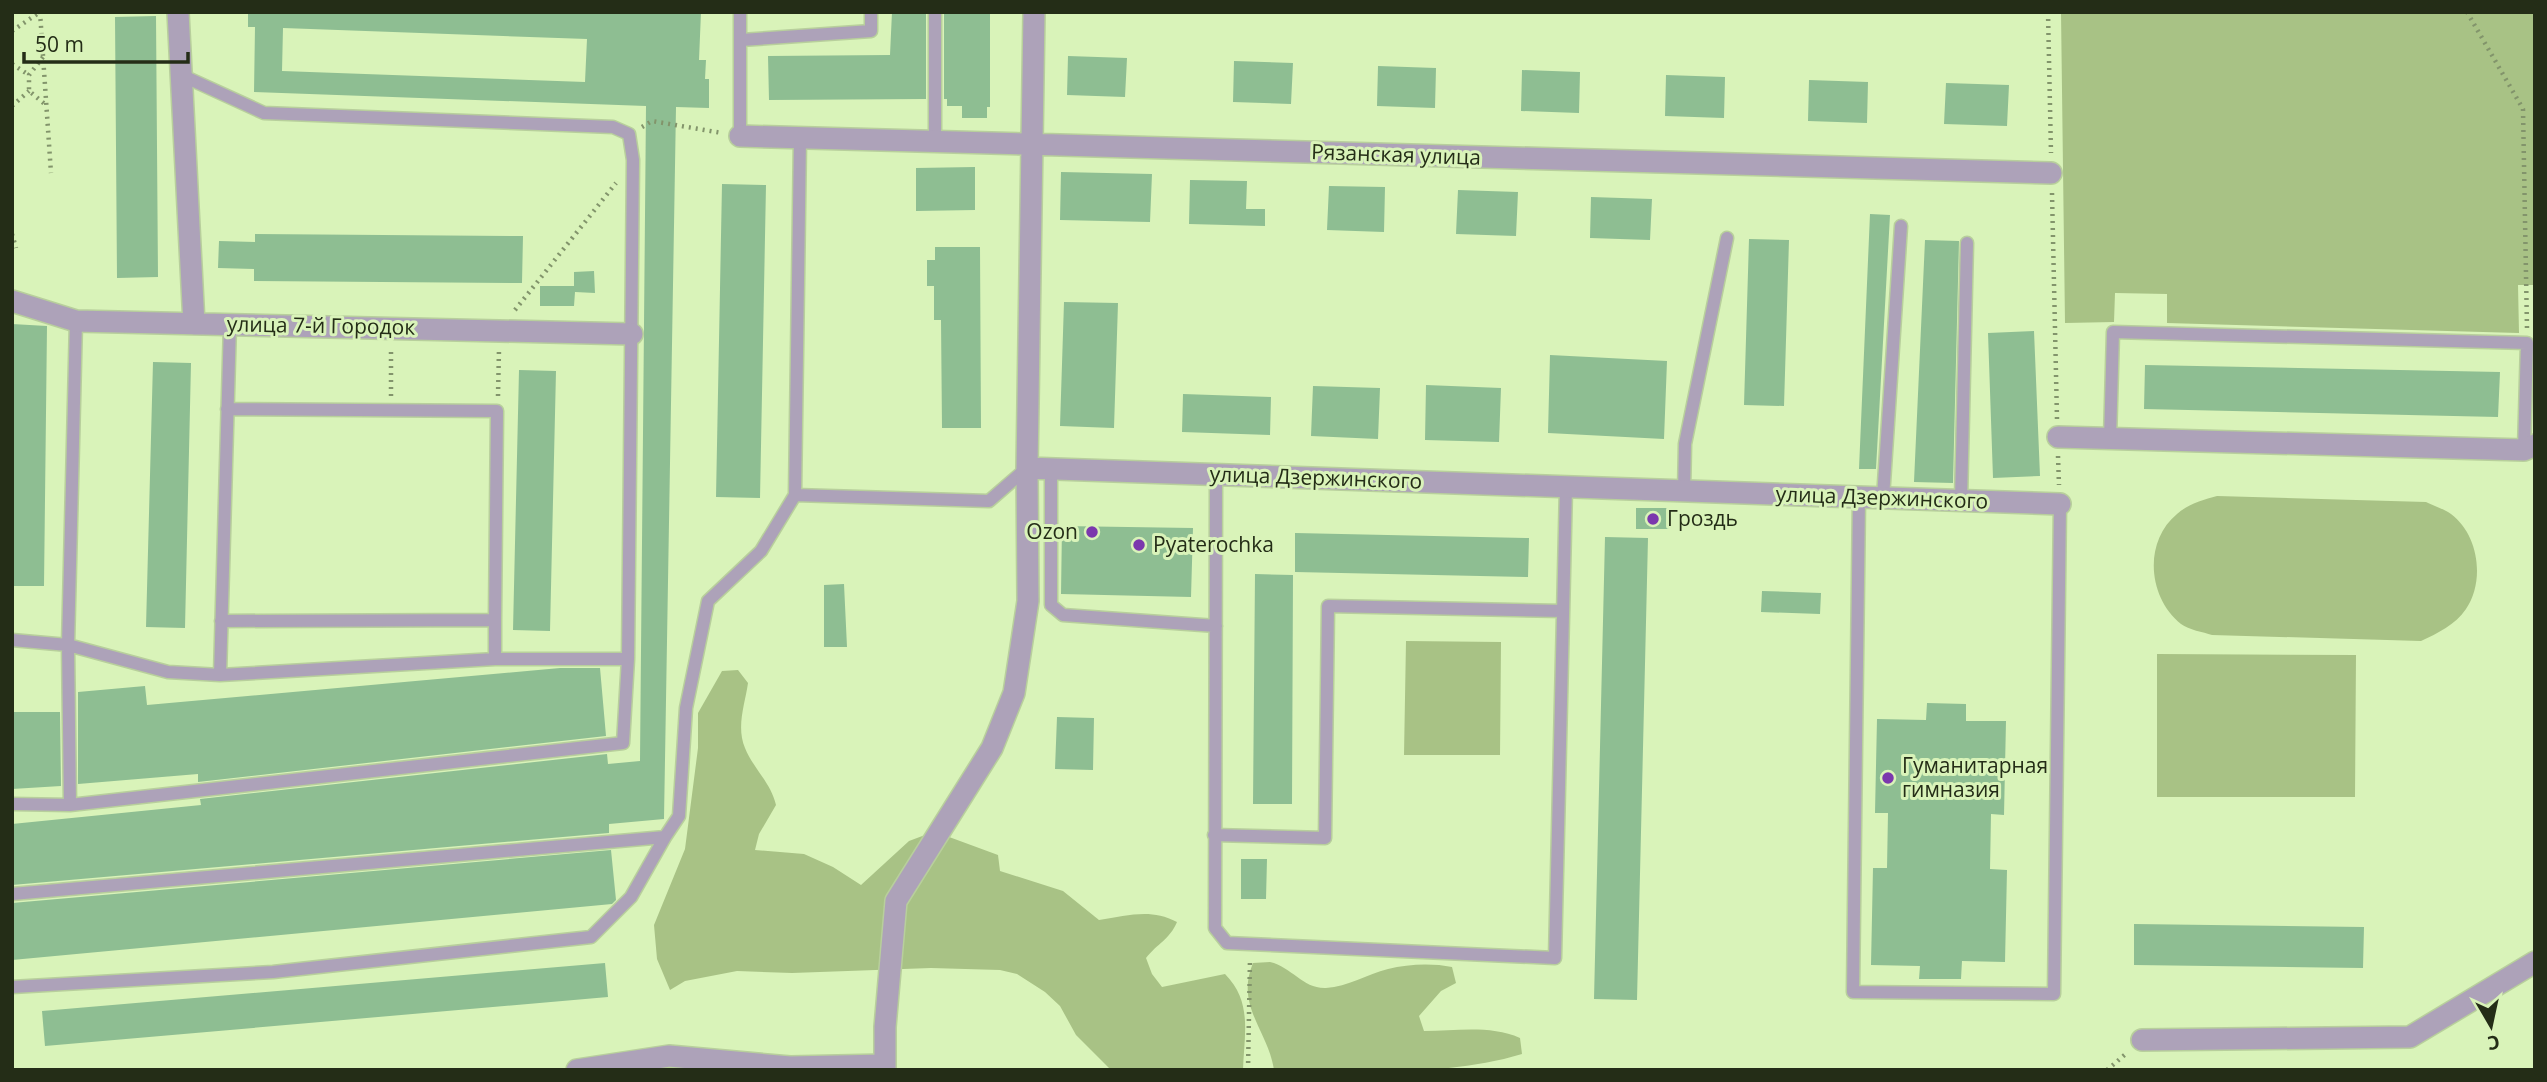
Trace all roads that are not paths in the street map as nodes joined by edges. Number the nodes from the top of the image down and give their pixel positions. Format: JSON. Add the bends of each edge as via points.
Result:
{"nodes":[{"id":1,"x":178,"y":12,"type":"edge"},
{"id":2,"x":740,"y":12,"type":"edge"},
{"id":3,"x":871,"y":12,"type":"edge"},
{"id":4,"x":935,"y":12,"type":"edge"},
{"id":5,"x":1034,"y":12,"type":"edge"},
{"id":6,"x":741,"y":40,"type":"junction"},
{"id":7,"x":181,"y":75,"type":"junction"},
{"id":8,"x":740,"y":136,"type":"joint"},
{"id":9,"x":800,"y":138,"type":"junction"},
{"id":10,"x":935,"y":142,"type":"junction"},
{"id":11,"x":1031,"y":144,"type":"junction"},
{"id":12,"x":2051,"y":173,"type":"road end"},
{"id":13,"x":1902,"y":226,"type":"dead end"},
{"id":14,"x":1727,"y":239,"type":"dead end"},
{"id":15,"x":1967,"y":243,"type":"dead end"},
{"id":16,"x":12,"y":301,"type":"edge"},
{"id":17,"x":76,"y":321,"type":"junction"},
{"id":18,"x":194,"y":324,"type":"junction"},
{"id":19,"x":230,"y":324,"type":"junction"},
{"id":20,"x":632,"y":334,"type":"junction"},
{"id":21,"x":227,"y":409,"type":"junction"},
{"id":22,"x":2058,"y":437,"type":"road end"},
{"id":23,"x":2110,"y":439,"type":"junction"},
{"id":24,"x":2529,"y":447,"type":"edge"},
{"id":25,"x":1027,"y":468,"type":"junction"},
{"id":26,"x":1051,"y":469,"type":"junction"},
{"id":27,"x":1216,"y":475,"type":"junction"},
{"id":28,"x":1566,"y":487,"type":"junction"},
{"id":29,"x":1684,"y":492,"type":"junction"},
{"id":30,"x":795,"y":495,"type":"junction"},
{"id":31,"x":1859,"y":497,"type":"junction"},
{"id":32,"x":1883,"y":498,"type":"junction"},
{"id":33,"x":1961,"y":500,"type":"junction"},
{"id":34,"x":2060,"y":504,"type":"joint"},
{"id":35,"x":1563,"y":611,"type":"junction"},
{"id":36,"x":495,"y":620,"type":"junction"},
{"id":37,"x":221,"y":621,"type":"junction"},
{"id":38,"x":1216,"y":626,"type":"junction"},
{"id":39,"x":12,"y":640,"type":"edge"},
{"id":40,"x":68,"y":645,"type":"junction"},
{"id":41,"x":495,"y":659,"type":"junction"},
{"id":42,"x":628,"y":659,"type":"junction"},
{"id":43,"x":220,"y":675,"type":"junction"},
{"id":44,"x":12,"y":804,"type":"edge"},
{"id":45,"x":70,"y":805,"type":"junction"},
{"id":46,"x":1214,"y":835,"type":"junction"},
{"id":47,"x":665,"y":837,"type":"junction"},
{"id":48,"x":12,"y":894,"type":"edge"},
{"id":49,"x":2535,"y":962,"type":"edge"},
{"id":50,"x":12,"y":987,"type":"edge"},
{"id":51,"x":2143,"y":1040,"type":"dead end"},
{"id":52,"x":885,"y":1068,"type":"edge"},
{"id":53,"x":577,"y":1070,"type":"edge"}],
"edges":[{"from":1,"to":7,"type":"street"},
{"from":2,"to":6,"type":"lane"},
{"from":3,"to":6,"type":"lane","via":[[871,31]]},
{"from":4,"to":10,"type":"lane"},
{"from":5,"to":11,"type":"street"},
{"from":6,"to":8,"type":"lane"},
{"from":7,"to":18,"type":"street"},
{"from":7,"to":20,"type":"lane","via":[[264,113],[613,127],[629,134],[634,160]]},
{"from":8,"to":9,"type":"street","name":"Рязанская улица"},
{"from":9,"to":10,"type":"street","name":"Рязанская улица"},
{"from":9,"to":30,"type":"lane"},
{"from":10,"to":11,"type":"street","name":"Рязанская улица"},
{"from":11,"to":12,"type":"street","name":"Рязанская улица"},
{"from":11,"to":25,"type":"street"},
{"from":13,"to":32,"type":"lane"},
{"from":14,"to":29,"type":"lane","via":[[1685,444]]},
{"from":15,"to":33,"type":"lane"},
{"from":16,"to":17,"type":"street","name":"улица 7-й Городок"},
{"from":17,"to":18,"type":"street","name":"улица 7-й Городок"},
{"from":17,"to":40,"type":"lane"},
{"from":18,"to":19,"type":"street","name":"улица 7-й Городок"},
{"from":19,"to":20,"type":"street","name":"улица 7-й Городок"},
{"from":19,"to":21,"type":"lane"},
{"from":20,"to":42,"type":"lane"},
{"from":21,"to":36,"type":"lane","via":[[497,411]]},
{"from":21,"to":37,"type":"lane"},
{"from":22,"to":23,"type":"street"},
{"from":23,"to":24,"type":"street"},
{"from":23,"to":24,"type":"lane","via":[[2113,332],[2527,343]]},
{"from":25,"to":26,"type":"street","name":"улица Дзержинского"},
{"from":25,"to":30,"type":"lane","via":[[989,500]]},
{"from":25,"to":52,"type":"street","via":[[1027,601],[1014,693],[992,748],[896,901]]},
{"from":26,"to":27,"type":"street","name":"улица Дзержинского"},
{"from":26,"to":38,"type":"lane","via":[[1051,605],[1063,615]]},
{"from":27,"to":28,"type":"street","name":"улица Дзержинского"},
{"from":27,"to":38,"type":"lane"},
{"from":28,"to":29,"type":"street","name":"улица Дзержинского"},
{"from":28,"to":35,"type":"lane"},
{"from":29,"to":31,"type":"street","name":"улица Дзержинского"},
{"from":30,"to":47,"type":"lane","via":[[761,551],[708,601],[685,708],[679,816]]},
{"from":31,"to":32,"type":"street","name":"улица Дзержинского"},
{"from":31,"to":34,"type":"lane","via":[[1853,992],[2054,995]]},
{"from":32,"to":33,"type":"street","name":"улица Дзержинского"},
{"from":33,"to":34,"type":"street","name":"улица Дзержинского"},
{"from":35,"to":46,"type":"lane","via":[[1328,606],[1325,838]]},
{"from":35,"to":46,"type":"lane","via":[[1555,958],[1227,943],[1215,928]]},
{"from":36,"to":37,"type":"lane"},
{"from":36,"to":41,"type":"lane"},
{"from":37,"to":43,"type":"lane"},
{"from":38,"to":46,"type":"lane"},
{"from":39,"to":40,"type":"lane"},
{"from":40,"to":43,"type":"lane","via":[[168,672]]},
{"from":40,"to":45,"type":"lane"},
{"from":41,"to":42,"type":"lane"},
{"from":41,"to":43,"type":"lane"},
{"from":42,"to":45,"type":"lane","via":[[623,743]]},
{"from":44,"to":45,"type":"lane"},
{"from":47,"to":48,"type":"lane"},
{"from":47,"to":50,"type":"lane","via":[[631,897],[591,937],[273,972]]},
{"from":49,"to":51,"type":"street","via":[[2410,1037]]},
{"from":52,"to":53,"type":"street","via":[[790,1067],[669,1056]]}]}
